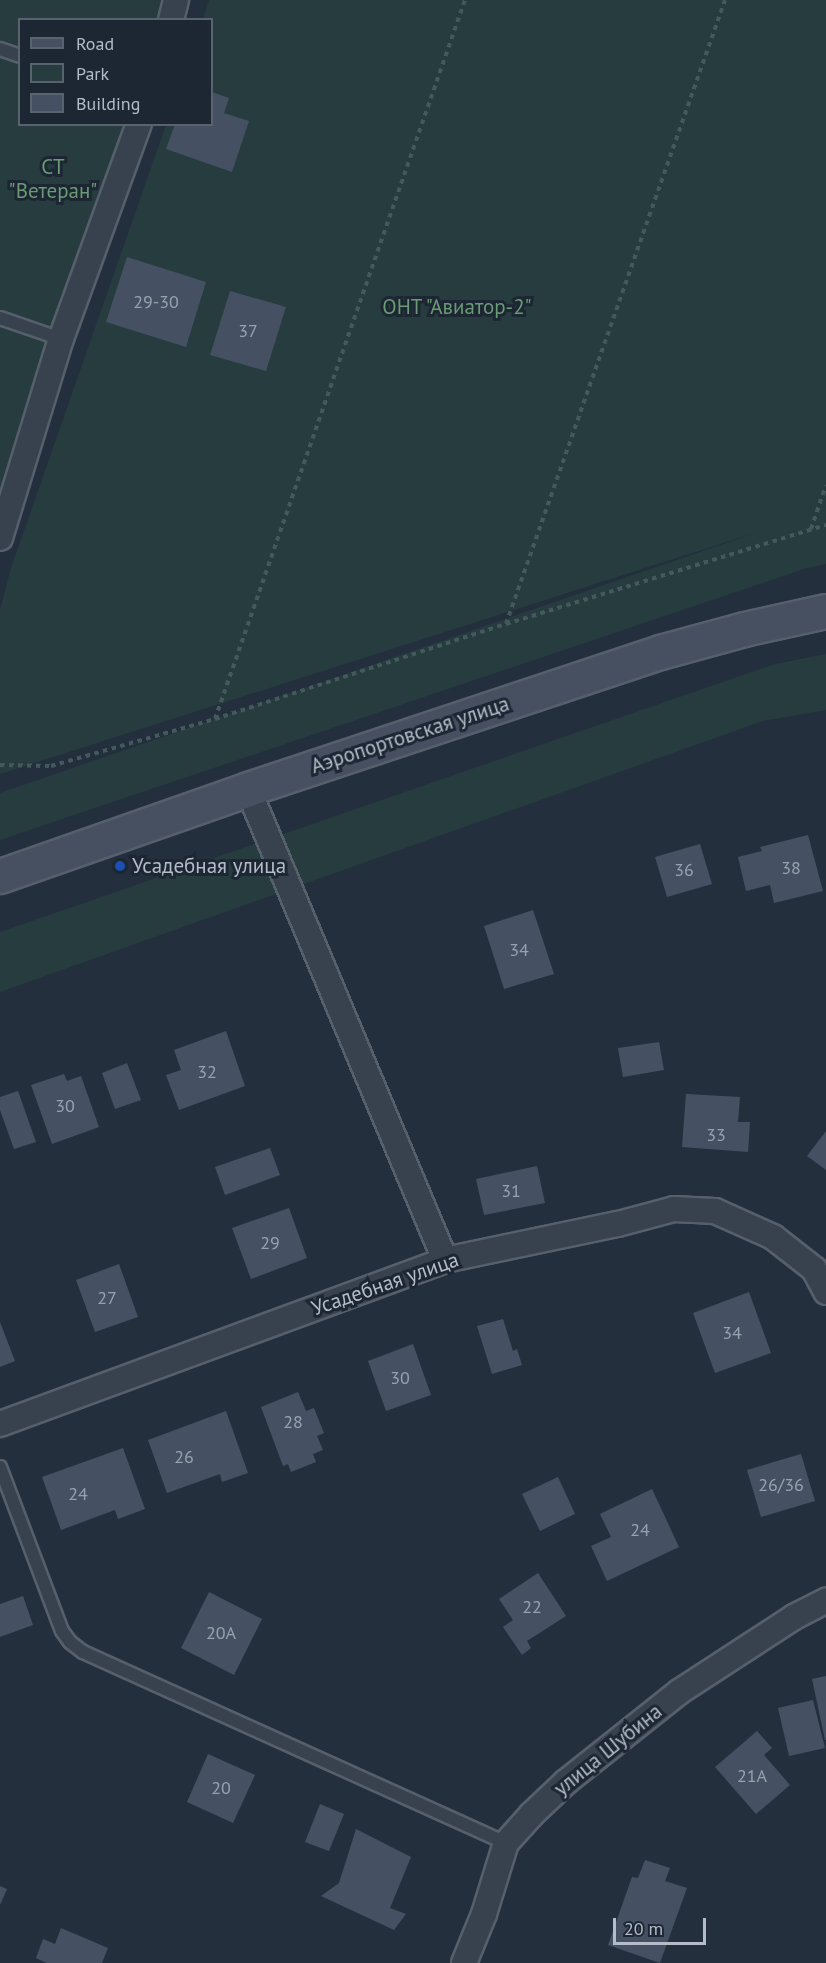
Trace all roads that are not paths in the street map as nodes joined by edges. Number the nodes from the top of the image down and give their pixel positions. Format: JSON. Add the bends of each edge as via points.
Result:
{"nodes":[{"id":1,"x":176,"y":0,"type":"edge"},
{"id":2,"x":172,"y":18,"type":"edge"},
{"id":3,"x":0,"y":49,"type":"edge"},
{"id":4,"x":18,"y":55,"type":"edge"},
{"id":5,"x":138,"y":126,"type":"edge"},
{"id":6,"x":0,"y":318,"type":"edge"},
{"id":7,"x":61,"y":339,"type":"junction"},
{"id":8,"x":0,"y":538,"type":"edge"},
{"id":9,"x":826,"y":611,"type":"edge"},
{"id":10,"x":248,"y":789,"type":"junction"},
{"id":11,"x":0,"y":876,"type":"edge"},
{"id":12,"x":445,"y":1260,"type":"junction"},
{"id":13,"x":826,"y":1292,"type":"edge"},
{"id":14,"x":0,"y":1424,"type":"edge"},
{"id":15,"x":0,"y":1467,"type":"edge"},
{"id":16,"x":826,"y":1601,"type":"edge"},
{"id":17,"x":506,"y":1843,"type":"junction"},
{"id":18,"x":464,"y":1963,"type":"edge"}],
"edges":[{"from":1,"to":2,"type":"street"},
{"from":3,"to":4,"type":"lane"},
{"from":5,"to":7,"type":"street"},
{"from":6,"to":7,"type":"lane"},
{"from":7,"to":8,"type":"street"},
{"from":9,"to":10,"type":"street","name":"Аэропортовская улица","via":[[660,652]]},
{"from":10,"to":11,"type":"street","name":"Аэропортовская улица"},
{"from":10,"to":12,"type":"street"},
{"from":12,"to":13,"type":"street","name":"Усадебная улица","via":[[675,1209],[715,1212],[773,1237],[796,1252],[814,1269]]},
{"from":12,"to":14,"type":"street","name":"Усадебная улица"},
{"from":15,"to":17,"type":"lane","via":[[62,1631],[83,1652]]},
{"from":16,"to":17,"type":"street","name":"улица Шубина","via":[[679,1692],[566,1782]]},
{"from":17,"to":18,"type":"street","name":"улица Шубина"}]}
